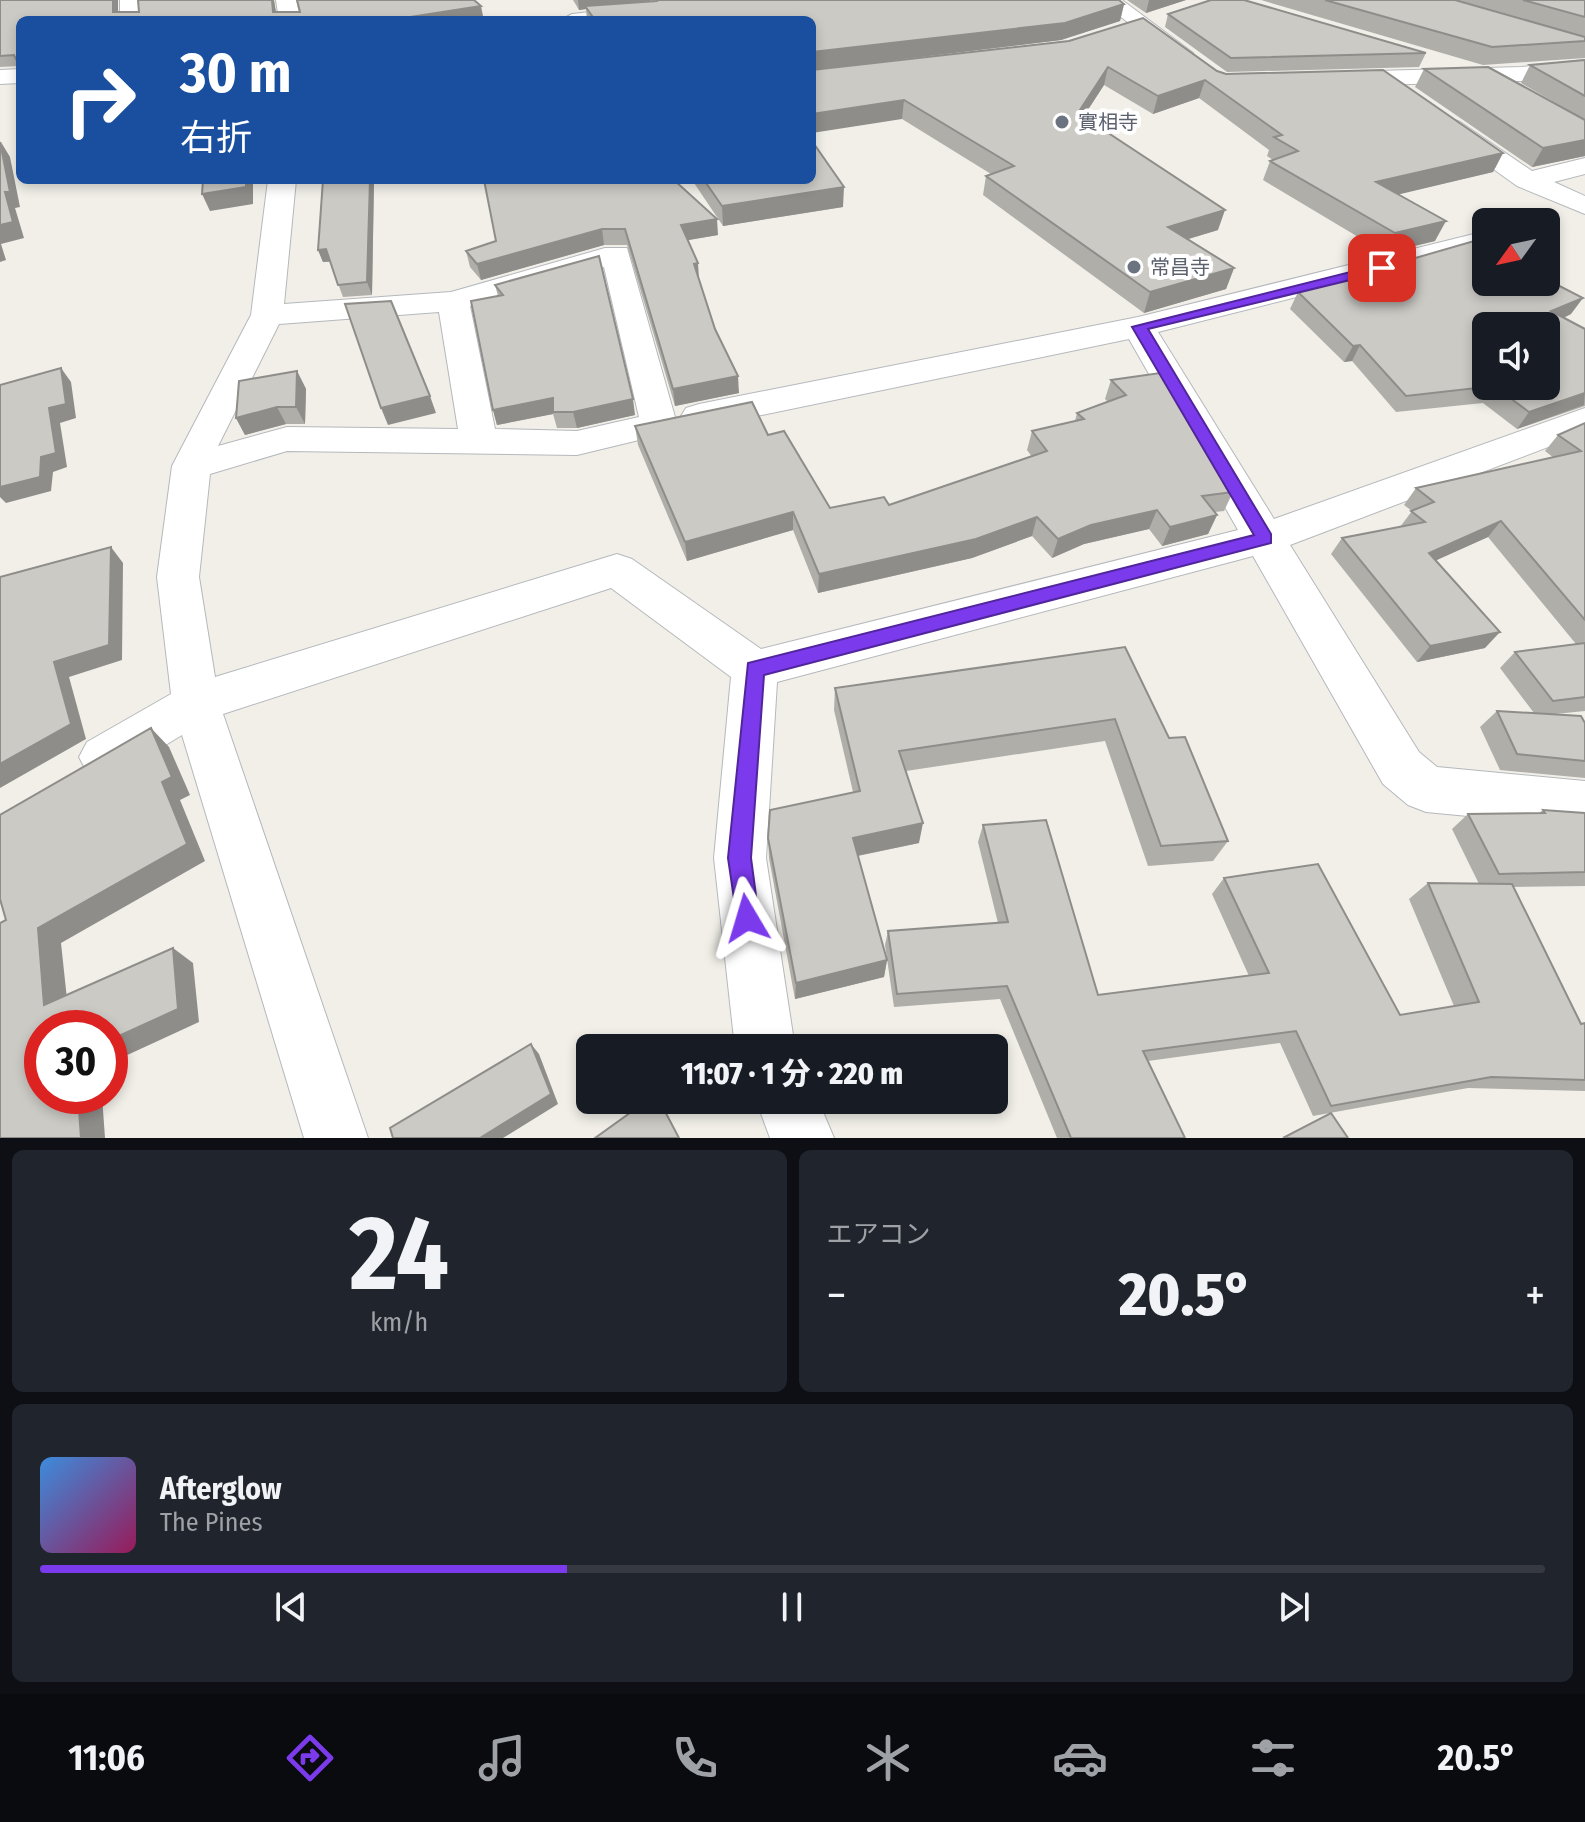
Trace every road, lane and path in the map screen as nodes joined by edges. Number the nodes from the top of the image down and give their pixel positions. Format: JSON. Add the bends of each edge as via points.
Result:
{"nodes":[{"id":1,"x":1109,"y":0,"type":"edge"},
{"id":2,"x":649,"y":10,"type":"edge"},
{"id":3,"x":1173,"y":15,"type":"edge"},
{"id":4,"x":603,"y":16,"type":"edge"},
{"id":5,"x":1143,"y":25,"type":"junction"},
{"id":6,"x":1117,"y":33,"type":"edge"},
{"id":7,"x":1410,"y":53,"type":"edge"},
{"id":8,"x":1199,"y":66,"type":"edge"},
{"id":9,"x":1585,"y":67,"type":"edge"},
{"id":10,"x":1485,"y":76,"type":"junction"},
{"id":11,"x":1382,"y":78,"type":"junction"},
{"id":12,"x":1309,"y":80,"type":"edge"},
{"id":13,"x":1523,"y":98,"type":"edge"},
{"id":14,"x":1585,"y":166,"type":"edge"},
{"id":15,"x":1527,"y":180,"type":"junction"},
{"id":16,"x":282,"y":184,"type":"edge"},
{"id":17,"x":1585,"y":207,"type":"edge"},
{"id":18,"x":1560,"y":216,"type":"edge"},
{"id":19,"x":1472,"y":244,"type":"edge"},
{"id":20,"x":453,"y":301,"type":"junction"},
{"id":21,"x":267,"y":315,"type":"junction"},
{"id":22,"x":1139,"y":327,"type":"junction"},
{"id":23,"x":1585,"y":420,"type":"edge"},
{"id":24,"x":659,"y":424,"type":"junction"},
{"id":25,"x":479,"y":441,"type":"junction"},
{"id":26,"x":191,"y":466,"type":"junction"},
{"id":27,"x":1265,"y":538,"type":"junction"},
{"id":28,"x":755,"y":669,"type":"junction"},
{"id":29,"x":196,"y":703,"type":"junction"},
{"id":30,"x":65,"y":780,"type":"edge"},
{"id":31,"x":1585,"y":804,"type":"edge"},
{"id":32,"x":761,"y":1034,"type":"edge"},
{"id":33,"x":793,"y":1114,"type":"edge"},
{"id":34,"x":336,"y":1138,"type":"edge"},
{"id":35,"x":802,"y":1138,"type":"edge"}],
"edges":[{"from":1,"to":5,"type":"street"},
{"from":2,"to":4,"type":"street"},
{"from":3,"to":5,"type":"street"},
{"from":5,"to":6,"type":"street"},
{"from":5,"to":8,"type":"street"},
{"from":7,"to":10,"type":"street"},
{"from":9,"to":10,"type":"street"},
{"from":10,"to":11,"type":"street"},
{"from":10,"to":13,"type":"street"},
{"from":11,"to":12,"type":"street"},
{"from":11,"to":15,"type":"street"},
{"from":14,"to":15,"type":"street"},
{"from":15,"to":17,"type":"street"},
{"from":16,"to":21,"type":"street"},
{"from":17,"to":18,"type":"street"},
{"from":19,"to":22,"type":"street"},
{"from":20,"to":21,"type":"street"},
{"from":20,"to":24,"type":"street","via":[[616,254]]},
{"from":20,"to":25,"type":"street"},
{"from":21,"to":26,"type":"street"},
{"from":22,"to":24,"type":"street"},
{"from":22,"to":27,"type":"street"},
{"from":23,"to":27,"type":"street"},
{"from":24,"to":25,"type":"street","via":[[577,443]]},
{"from":25,"to":26,"type":"street","via":[[287,439]]},
{"from":26,"to":29,"type":"street","via":[[178,577]]},
{"from":27,"to":28,"type":"street"},
{"from":27,"to":31,"type":"street","via":[[1401,768],[1426,789]]},
{"from":28,"to":29,"type":"street","via":[[617,570]]},
{"from":28,"to":32,"type":"street","via":[[740,858]]},
{"from":29,"to":30,"type":"street"},
{"from":29,"to":34,"type":"street"},
{"from":33,"to":35,"type":"street"}]}
